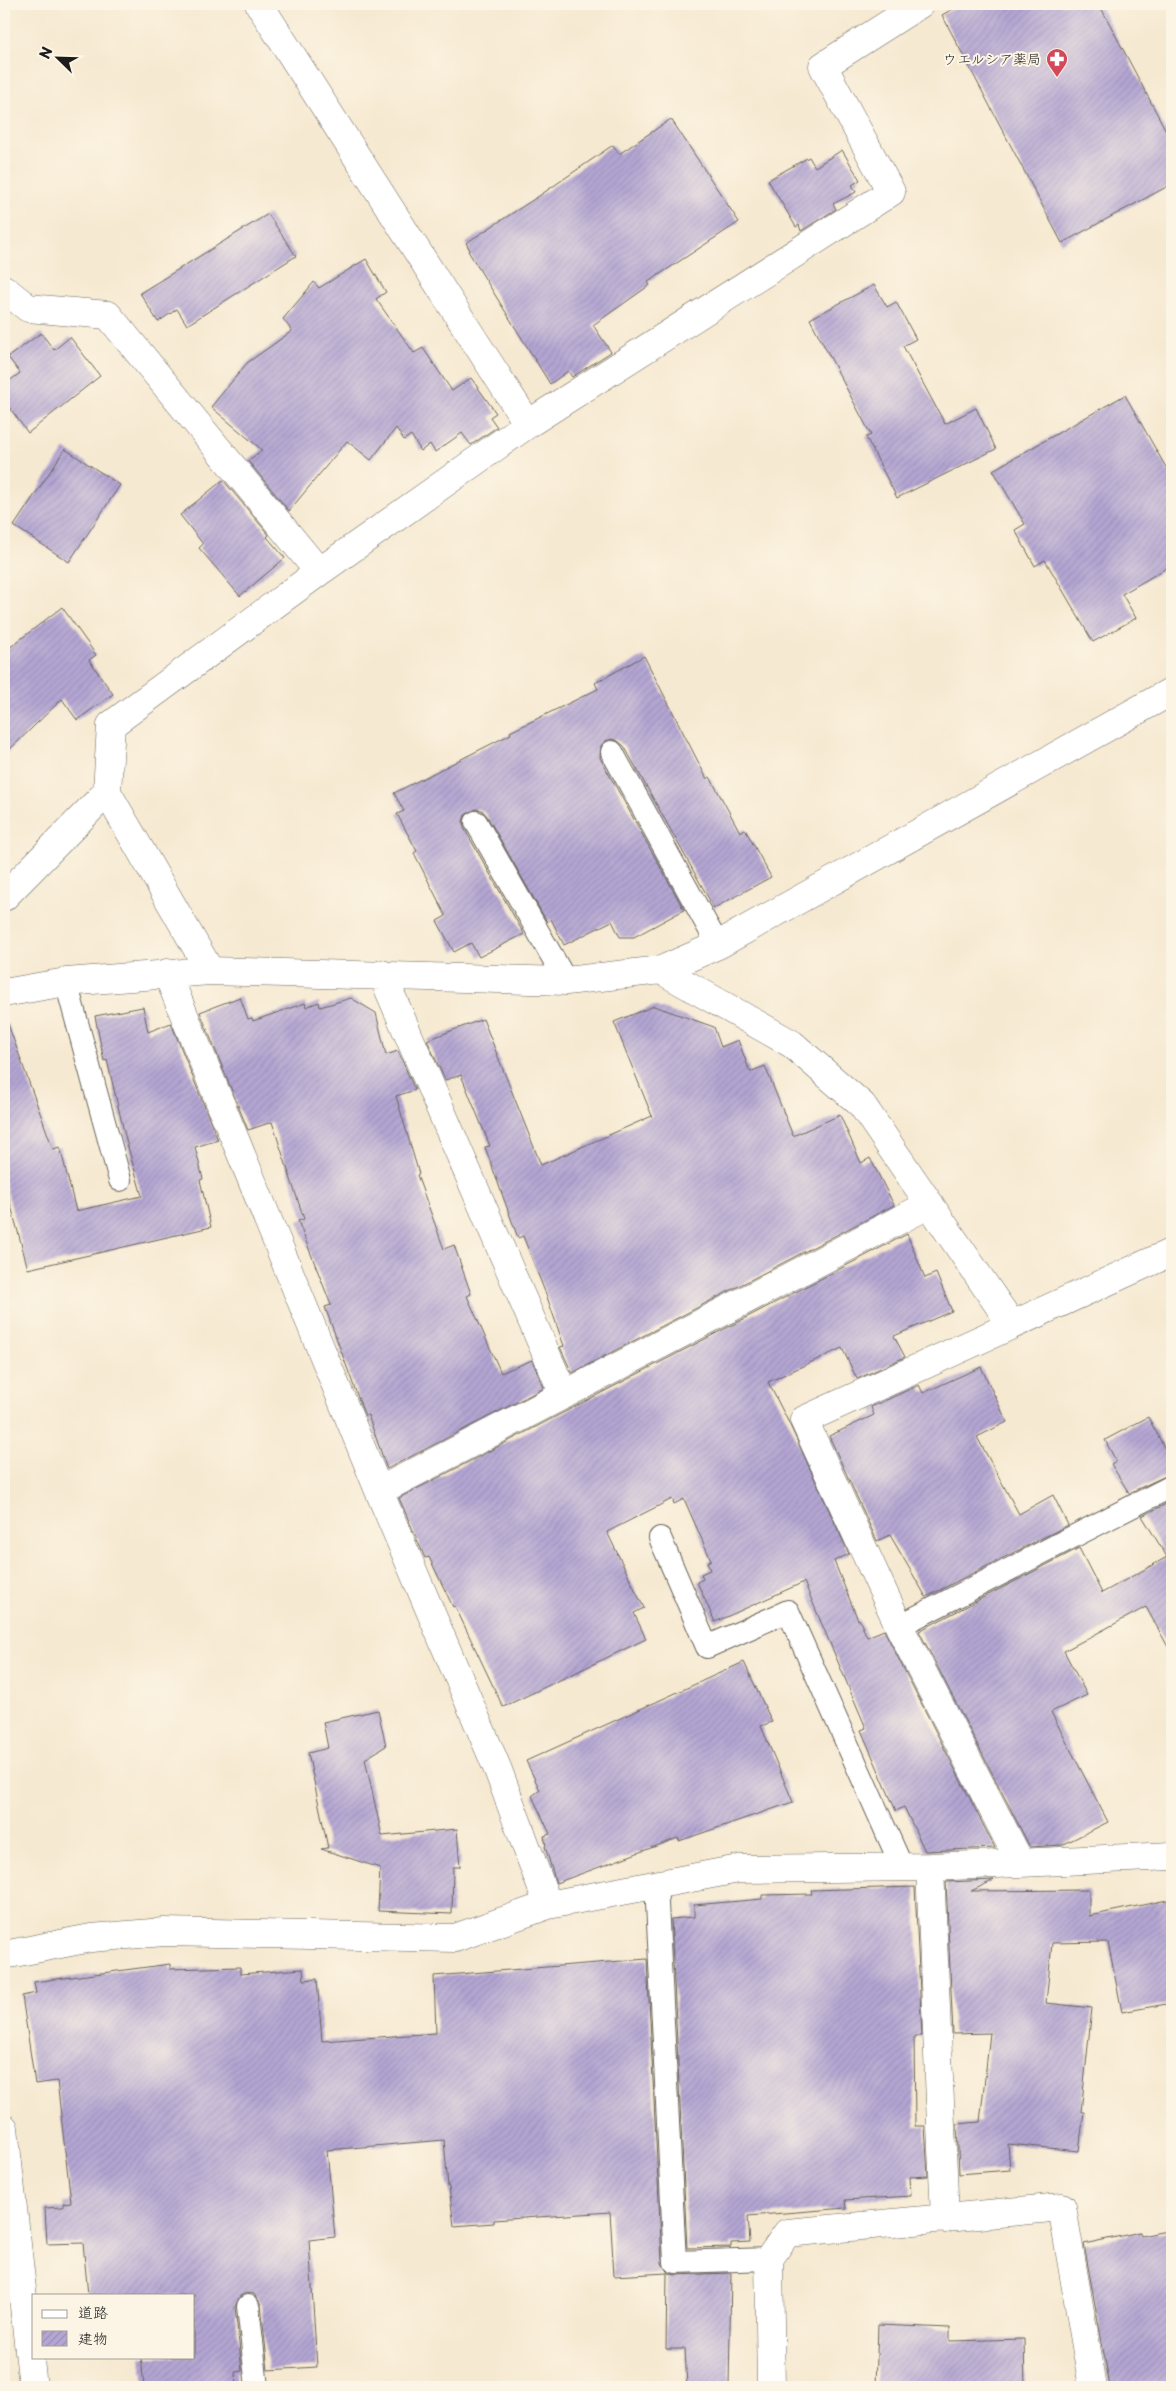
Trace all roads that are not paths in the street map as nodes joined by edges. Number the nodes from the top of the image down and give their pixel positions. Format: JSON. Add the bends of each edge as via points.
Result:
{"nodes":[{"id":1,"x":258,"y":4,"type":"edge"},
{"id":2,"x":920,"y":4,"type":"edge"},
{"id":3,"x":4,"y":289,"type":"edge"},
{"id":4,"x":528,"y":424,"type":"junction"},
{"id":5,"x":318,"y":572,"type":"junction"},
{"id":6,"x":1172,"y":691,"type":"edge"},
{"id":7,"x":612,"y":752,"type":"dead end"},
{"id":8,"x":107,"y":792,"type":"junction"},
{"id":9,"x":476,"y":822,"type":"dead end"},
{"id":10,"x":4,"y":897,"type":"edge"},
{"id":11,"x":718,"y":945,"type":"junction"},
{"id":12,"x":661,"y":970,"type":"junction"},
{"id":13,"x":210,"y":971,"type":"junction"},
{"id":14,"x":167,"y":973,"type":"junction"},
{"id":15,"x":382,"y":974,"type":"junction"},
{"id":16,"x":566,"y":981,"type":"junction"},
{"id":17,"x":66,"y":982,"type":"junction"},
{"id":18,"x":4,"y":993,"type":"edge"},
{"id":19,"x":120,"y":1180,"type":"dead end"},
{"id":20,"x":930,"y":1204,"type":"junction"},
{"id":21,"x":1172,"y":1252,"type":"edge"},
{"id":22,"x":1012,"y":1325,"type":"junction"},
{"id":23,"x":564,"y":1395,"type":"junction"},
{"id":24,"x":1172,"y":1486,"type":"edge"},
{"id":25,"x":379,"y":1491,"type":"junction"},
{"id":26,"x":660,"y":1538,"type":"dead end"},
{"id":27,"x":899,"y":1626,"type":"junction"},
{"id":28,"x":1172,"y":1856,"type":"edge"},
{"id":29,"x":1020,"y":1862,"type":"junction"},
{"id":30,"x":902,"y":1867,"type":"junction"},
{"id":31,"x":930,"y":1867,"type":"junction"},
{"id":32,"x":656,"y":1883,"type":"junction"},
{"id":33,"x":548,"y":1905,"type":"junction"},
{"id":34,"x":4,"y":1955,"type":"edge"},
{"id":35,"x":4,"y":2128,"type":"edge"},
{"id":36,"x":945,"y":2219,"type":"junction"},
{"id":37,"x":769,"y":2259,"type":"junction"},
{"id":38,"x":248,"y":2306,"type":"dead end"},
{"id":39,"x":33,"y":2387,"type":"edge"},
{"id":40,"x":257,"y":2387,"type":"edge"},
{"id":41,"x":771,"y":2387,"type":"edge"},
{"id":42,"x":1093,"y":2387,"type":"edge"}],
"edges":[{"from":1,"to":4,"type":"street"},
{"from":2,"to":4,"type":"street","via":[[823,66],[892,192]]},
{"from":3,"to":5,"type":"street","via":[[28,308],[108,314]]},
{"from":4,"to":5,"type":"street"},
{"from":5,"to":8,"type":"street","via":[[111,725]]},
{"from":6,"to":11,"type":"street"},
{"from":7,"to":11,"type":"lane"},
{"from":8,"to":10,"type":"street"},
{"from":8,"to":13,"type":"street"},
{"from":9,"to":16,"type":"lane"},
{"from":11,"to":12,"type":"street"},
{"from":12,"to":16,"type":"street"},
{"from":12,"to":20,"type":"street","via":[[792,1044],[862,1105]]},
{"from":13,"to":14,"type":"street"},
{"from":13,"to":15,"type":"street"},
{"from":14,"to":17,"type":"street"},
{"from":14,"to":25,"type":"street"},
{"from":15,"to":16,"type":"street"},
{"from":15,"to":23,"type":"street"},
{"from":17,"to":18,"type":"street"},
{"from":17,"to":19,"type":"lane"},
{"from":20,"to":22,"type":"street"},
{"from":20,"to":23,"type":"street"},
{"from":21,"to":22,"type":"street"},
{"from":22,"to":27,"type":"street","via":[[804,1420]]},
{"from":23,"to":25,"type":"street"},
{"from":24,"to":27,"type":"lane"},
{"from":25,"to":33,"type":"street","via":[[498,1770]]},
{"from":26,"to":30,"type":"lane","via":[[707,1647],[788,1611]]},
{"from":27,"to":29,"type":"street"},
{"from":28,"to":29,"type":"street"},
{"from":29,"to":31,"type":"street"},
{"from":30,"to":31,"type":"street"},
{"from":30,"to":32,"type":"street","via":[[739,1869]]},
{"from":31,"to":36,"type":"street"},
{"from":32,"to":33,"type":"street"},
{"from":32,"to":37,"type":"lane","via":[[675,2262]]},
{"from":33,"to":34,"type":"street","via":[[455,1938],[164,1932],[91,1938]]},
{"from":35,"to":39,"type":"street"},
{"from":36,"to":37,"type":"street","via":[[787,2233]]},
{"from":36,"to":42,"type":"street","via":[[1062,2207]]},
{"from":37,"to":41,"type":"street"},
{"from":38,"to":40,"type":"lane"}]}
